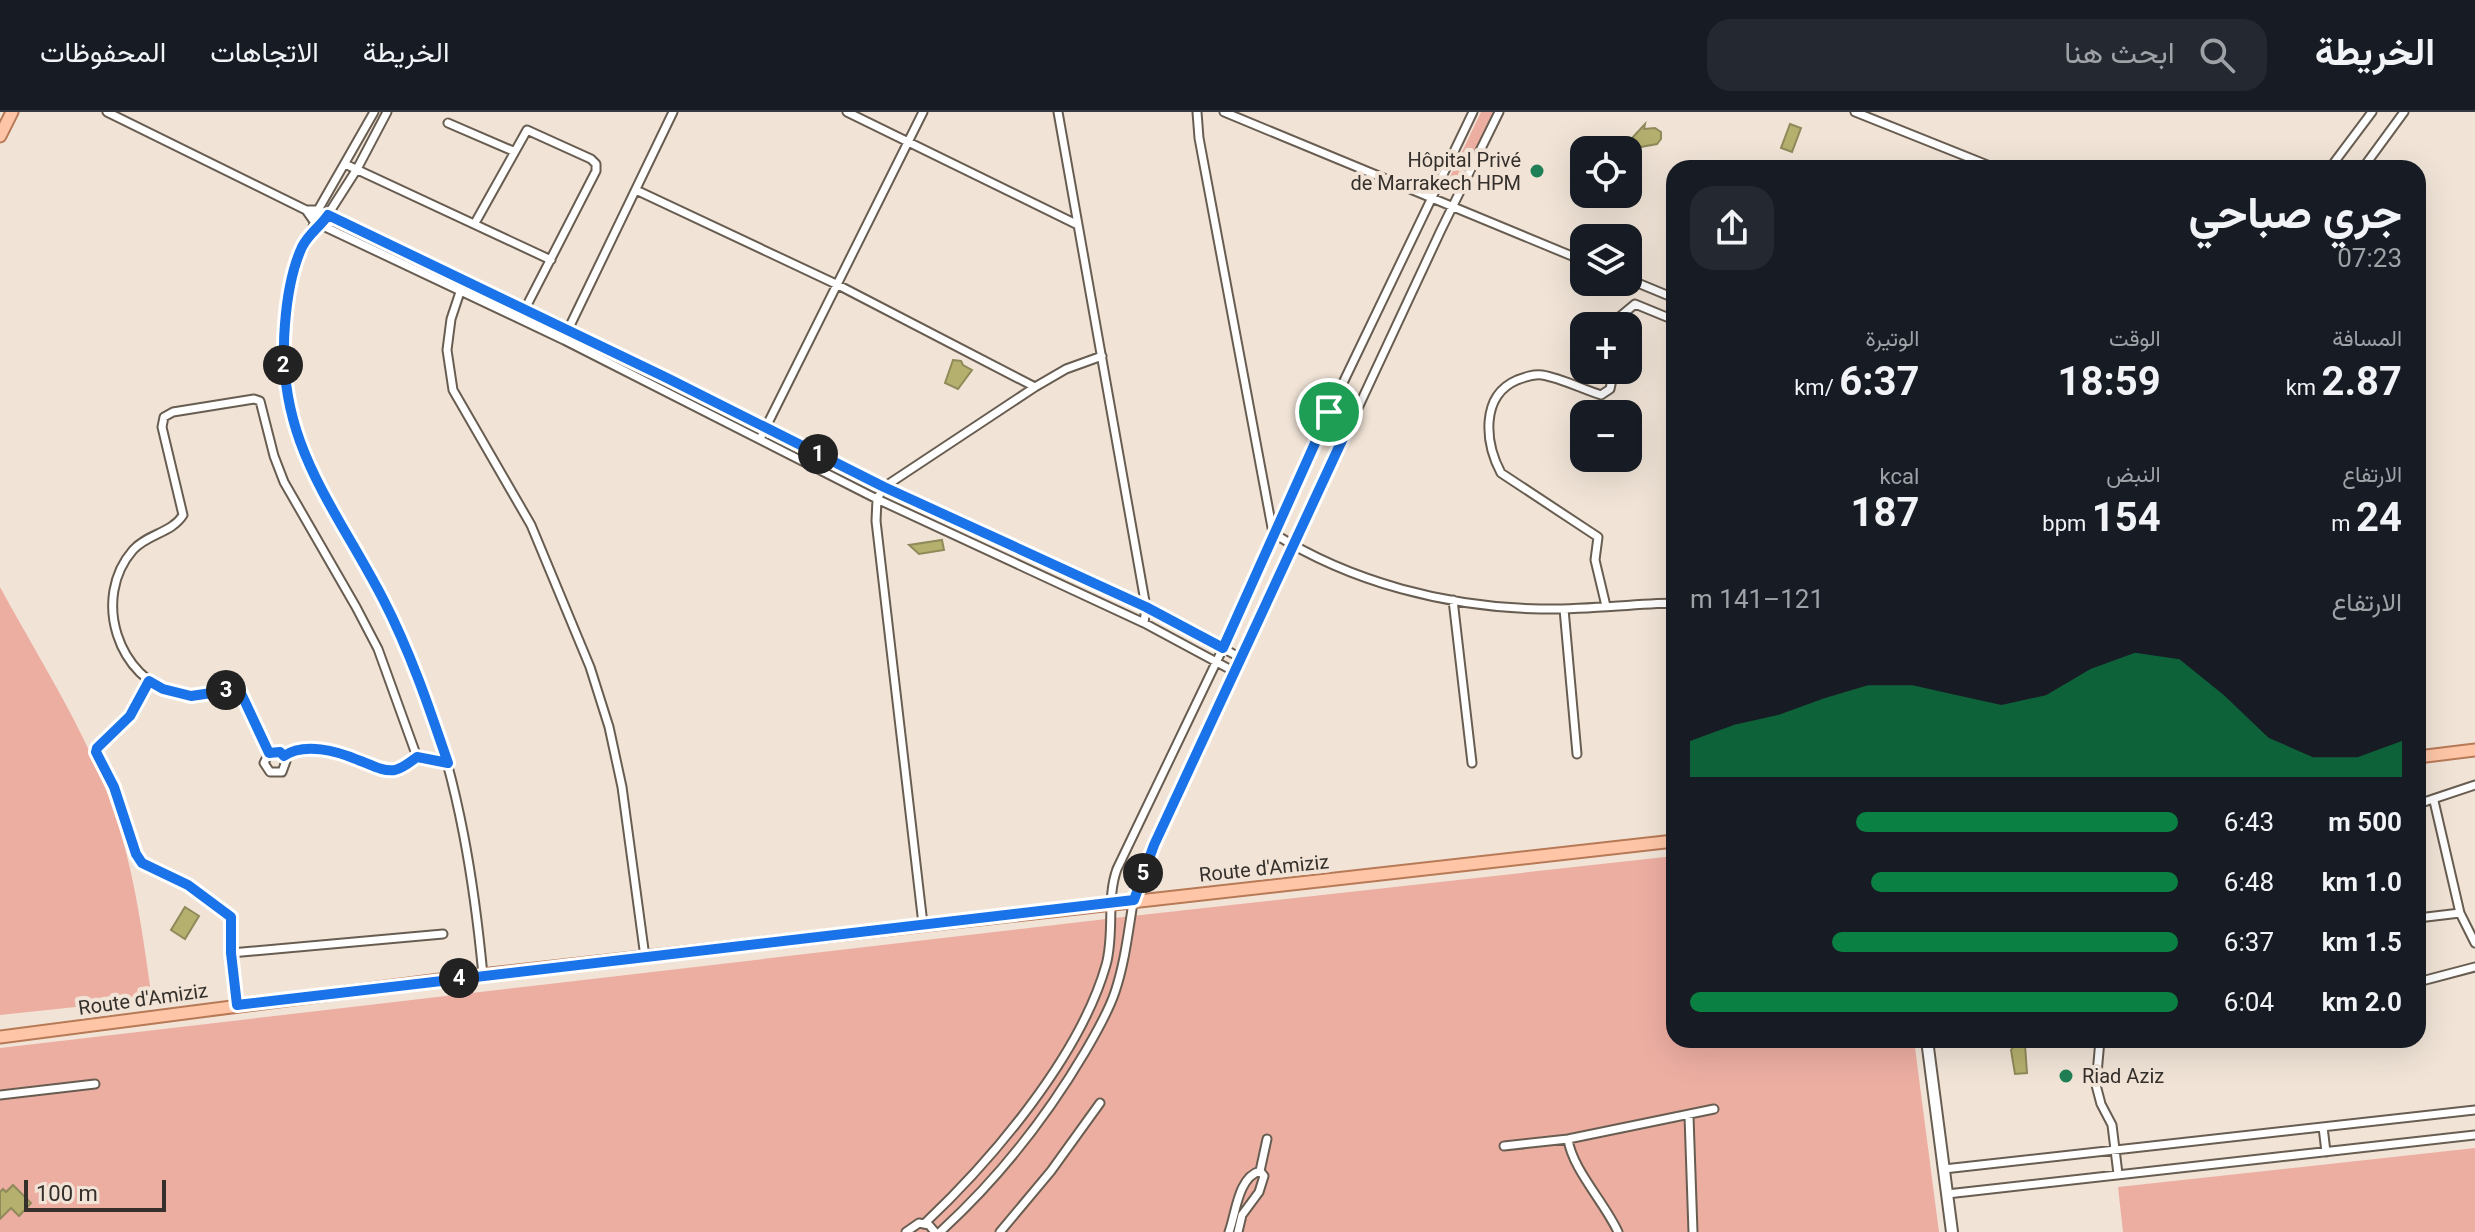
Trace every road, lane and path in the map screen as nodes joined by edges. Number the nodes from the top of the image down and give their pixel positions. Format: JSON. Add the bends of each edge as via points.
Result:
{"nodes":[{"id":1,"x":12,"y":112,"type":"edge"},
{"id":2,"x":107,"y":112,"type":"edge"},
{"id":3,"x":374,"y":112,"type":"edge"},
{"id":4,"x":387,"y":112,"type":"edge"},
{"id":5,"x":673,"y":112,"type":"edge"},
{"id":6,"x":847,"y":112,"type":"edge"},
{"id":7,"x":923,"y":112,"type":"edge"},
{"id":8,"x":1058,"y":112,"type":"edge"},
{"id":9,"x":1197,"y":112,"type":"edge"},
{"id":10,"x":1224,"y":112,"type":"edge"},
{"id":11,"x":1473,"y":112,"type":"edge"},
{"id":12,"x":1499,"y":112,"type":"edge"},
{"id":13,"x":1855,"y":112,"type":"edge"},
{"id":14,"x":2372,"y":112,"type":"edge"},
{"id":15,"x":2404,"y":112,"type":"edge"},
{"id":16,"x":448,"y":123,"type":"dead end"},
{"id":17,"x":0,"y":136,"type":"edge"},
{"id":18,"x":908,"y":142,"type":"junction"},
{"id":19,"x":513,"y":151,"type":"junction"},
{"id":20,"x":1975,"y":160,"type":"edge"},
{"id":21,"x":2336,"y":160,"type":"edge"},
{"id":22,"x":2369,"y":160,"type":"edge"},
{"id":23,"x":345,"y":164,"type":"junction"},
{"id":24,"x":357,"y":169,"type":"junction"},
{"id":25,"x":636,"y":190,"type":"junction"},
{"id":26,"x":1431,"y":198,"type":"junction"},
{"id":27,"x":1452,"y":207,"type":"junction"},
{"id":28,"x":306,"y":210,"type":"junction"},
{"id":29,"x":318,"y":210,"type":"junction"},
{"id":30,"x":328,"y":215,"type":"junction"},
{"id":31,"x":475,"y":223,"type":"junction"},
{"id":32,"x":316,"y":224,"type":"junction"},
{"id":33,"x":1078,"y":225,"type":"junction"},
{"id":34,"x":1570,"y":255,"type":"edge"},
{"id":35,"x":551,"y":260,"type":"junction"},
{"id":36,"x":465,"y":280,"type":"junction"},
{"id":37,"x":838,"y":285,"type":"junction"},
{"id":38,"x":1642,"y":285,"type":"edge"},
{"id":39,"x":460,"y":291,"type":"junction"},
{"id":40,"x":1666,"y":295,"type":"edge"},
{"id":41,"x":525,"y":309,"type":"junction"},
{"id":42,"x":1625,"y":312,"type":"edge"},
{"id":43,"x":1666,"y":317,"type":"edge"},
{"id":44,"x":569,"y":330,"type":"junction"},
{"id":45,"x":564,"y":340,"type":"junction"},
{"id":46,"x":1102,"y":356,"type":"junction"},
{"id":47,"x":1611,"y":384,"type":"edge"},
{"id":48,"x":1035,"y":387,"type":"junction"},
{"id":49,"x":1329,"y":412,"type":"junction"},
{"id":50,"x":1351,"y":421,"type":"junction"},
{"id":51,"x":765,"y":427,"type":"junction"},
{"id":52,"x":760,"y":439,"type":"junction"},
{"id":53,"x":884,"y":487,"type":"junction"},
{"id":54,"x":877,"y":499,"type":"junction"},
{"id":55,"x":1273,"y":533,"type":"junction"},
{"id":56,"x":1294,"y":547,"type":"junction"},
{"id":57,"x":1453,"y":600,"type":"junction"},
{"id":58,"x":1666,"y":603,"type":"edge"},
{"id":59,"x":1606,"y":606,"type":"junction"},
{"id":60,"x":1146,"y":607,"type":"junction"},
{"id":61,"x":1564,"y":609,"type":"junction"},
{"id":62,"x":1144,"y":623,"type":"junction"},
{"id":63,"x":1223,"y":648,"type":"junction"},
{"id":64,"x":1241,"y":658,"type":"junction"},
{"id":65,"x":1216,"y":662,"type":"junction"},
{"id":66,"x":1235,"y":672,"type":"junction"},
{"id":67,"x":149,"y":681,"type":"junction"},
{"id":68,"x":2475,"y":750,"type":"edge"},
{"id":69,"x":269,"y":753,"type":"junction"},
{"id":70,"x":1577,"y":754,"type":"dead end"},
{"id":71,"x":284,"y":756,"type":"junction"},
{"id":72,"x":2426,"y":756,"type":"edge"},
{"id":73,"x":417,"y":757,"type":"junction"},
{"id":74,"x":448,"y":763,"type":"junction"},
{"id":75,"x":1472,"y":763,"type":"dead end"},
{"id":76,"x":2475,"y":785,"type":"edge"},
{"id":77,"x":2434,"y":801,"type":"junction"},
{"id":78,"x":2426,"y":802,"type":"edge"},
{"id":79,"x":1666,"y":842,"type":"edge"},
{"id":80,"x":1134,"y":900,"type":"junction"},
{"id":81,"x":1112,"y":903,"type":"junction"},
{"id":82,"x":2460,"y":913,"type":"junction"},
{"id":83,"x":2426,"y":917,"type":"edge"},
{"id":84,"x":923,"y":924,"type":"junction"},
{"id":85,"x":443,"y":934,"type":"dead end"},
{"id":86,"x":2475,"y":943,"type":"edge"},
{"id":87,"x":231,"y":953,"type":"junction"},
{"id":88,"x":645,"y":957,"type":"junction"},
{"id":89,"x":2475,"y":967,"type":"edge"},
{"id":90,"x":483,"y":975,"type":"junction"},
{"id":91,"x":2426,"y":980,"type":"edge"},
{"id":92,"x":237,"y":1005,"type":"junction"},
{"id":93,"x":0,"y":1037,"type":"edge"},
{"id":94,"x":1928,"y":1048,"type":"edge"},
{"id":95,"x":2099,"y":1048,"type":"edge"},
{"id":96,"x":95,"y":1084,"type":"dead end"},
{"id":97,"x":0,"y":1095,"type":"edge"},
{"id":98,"x":1100,"y":1103,"type":"dead end"},
{"id":99,"x":1714,"y":1109,"type":"dead end"},
{"id":100,"x":2475,"y":1110,"type":"edge"},
{"id":101,"x":1689,"y":1116,"type":"junction"},
{"id":102,"x":2323,"y":1127,"type":"junction"},
{"id":103,"x":2475,"y":1135,"type":"edge"},
{"id":104,"x":1267,"y":1139,"type":"dead end"},
{"id":105,"x":1568,"y":1139,"type":"junction"},
{"id":106,"x":1504,"y":1146,"type":"dead end"},
{"id":107,"x":2115,"y":1152,"type":"junction"},
{"id":108,"x":2326,"y":1152,"type":"junction"},
{"id":109,"x":1944,"y":1169,"type":"junction"},
{"id":110,"x":1260,"y":1171,"type":"junction"},
{"id":111,"x":2118,"y":1174,"type":"junction"},
{"id":112,"x":1947,"y":1194,"type":"junction"},
{"id":113,"x":925,"y":1223,"type":"junction"},
{"id":114,"x":906,"y":1232,"type":"edge"},
{"id":115,"x":938,"y":1232,"type":"edge"},
{"id":116,"x":1000,"y":1232,"type":"edge"},
{"id":117,"x":1229,"y":1232,"type":"edge"},
{"id":118,"x":1238,"y":1232,"type":"edge"},
{"id":119,"x":1618,"y":1232,"type":"edge"},
{"id":120,"x":1693,"y":1232,"type":"edge"},
{"id":121,"x":1952,"y":1232,"type":"edge"}],
"edges":[{"from":1,"to":17,"type":"main road"},
{"from":2,"to":28,"type":"street"},
{"from":3,"to":23,"type":"street"},
{"from":4,"to":24,"type":"street"},
{"from":5,"to":25,"type":"street"},
{"from":6,"to":18,"type":"street"},
{"from":7,"to":18,"type":"street"},
{"from":8,"to":33,"type":"street"},
{"from":9,"to":55,"type":"street"},
{"from":10,"to":26,"type":"street"},
{"from":11,"to":26,"type":"street"},
{"from":12,"to":27,"type":"street"},
{"from":13,"to":20,"type":"street"},
{"from":14,"to":21,"type":"street"},
{"from":15,"to":22,"type":"street"},
{"from":16,"to":19,"type":"street"},
{"from":18,"to":33,"type":"street"},
{"from":18,"to":37,"type":"street"},
{"from":19,"to":31,"type":"street"},
{"from":19,"to":35,"type":"street","via":[[524,132],[531,130],[596,164]]},
{"from":23,"to":24,"type":"street"},
{"from":23,"to":29,"type":"street"},
{"from":24,"to":30,"type":"street"},
{"from":24,"to":31,"type":"street"},
{"from":25,"to":37,"type":"street"},
{"from":25,"to":44,"type":"street"},
{"from":26,"to":27,"type":"street"},
{"from":26,"to":49,"type":"street"},
{"from":27,"to":34,"type":"street"},
{"from":27,"to":50,"type":"street"},
{"from":28,"to":29,"type":"street"},
{"from":28,"to":32,"type":"street"},
{"from":29,"to":30,"type":"street"},
{"from":29,"to":32,"type":"street"},
{"from":30,"to":32,"type":"street"},
{"from":30,"to":36,"type":"street"},
{"from":31,"to":35,"type":"street"},
{"from":32,"to":39,"type":"street"},
{"from":32,"to":74,"type":"street","via":[[301,248],[287,308],[283,366],[294,427],[314,477],[405,646]]},
{"from":33,"to":46,"type":"street"},
{"from":35,"to":41,"type":"street"},
{"from":36,"to":39,"type":"street"},
{"from":36,"to":41,"type":"street"},
{"from":37,"to":48,"type":"street"},
{"from":37,"to":51,"type":"street"},
{"from":38,"to":40,"type":"street"},
{"from":39,"to":45,"type":"street"},
{"from":39,"to":88,"type":"street","via":[[447,350],[453,390],[531,525],[590,667],[622,787]]},
{"from":41,"to":44,"type":"street"},
{"from":42,"to":43,"type":"street","via":[[1635,304]]},
{"from":44,"to":45,"type":"street"},
{"from":44,"to":51,"type":"street"},
{"from":45,"to":52,"type":"street"},
{"from":46,"to":48,"type":"street"},
{"from":46,"to":60,"type":"street"},
{"from":47,"to":59,"type":"street","via":[[1601,395],[1542,375],[1528,376],[1499,393],[1489,422],[1493,458],[1501,473],[1598,537],[1595,560]]},
{"from":48,"to":53,"type":"street"},
{"from":49,"to":50,"type":"street"},
{"from":49,"to":55,"type":"street"},
{"from":50,"to":56,"type":"street"},
{"from":51,"to":52,"type":"street"},
{"from":51,"to":53,"type":"street"},
{"from":52,"to":54,"type":"street"},
{"from":53,"to":54,"type":"street"},
{"from":53,"to":60,"type":"street"},
{"from":54,"to":62,"type":"street"},
{"from":54,"to":84,"type":"street"},
{"from":55,"to":56,"type":"street"},
{"from":55,"to":63,"type":"street"},
{"from":56,"to":57,"type":"street","via":[[1381,582]]},
{"from":56,"to":64,"type":"street"},
{"from":57,"to":61,"type":"street"},
{"from":57,"to":75,"type":"street"},
{"from":58,"to":59,"type":"street"},
{"from":59,"to":61,"type":"street"},
{"from":60,"to":62,"type":"street"},
{"from":60,"to":63,"type":"street"},
{"from":61,"to":70,"type":"street"},
{"from":62,"to":65,"type":"street"},
{"from":63,"to":64,"type":"street"},
{"from":63,"to":65,"type":"street"},
{"from":64,"to":66,"type":"street"},
{"from":65,"to":66,"type":"street"},
{"from":65,"to":81,"type":"street","via":[[1117,869]]},
{"from":66,"to":80,"type":"street"},
{"from":67,"to":69,"type":"street","via":[[191,696],[239,689]]},
{"from":67,"to":73,"type":"street","via":[[119,643],[113,598],[133,550],[183,515],[164,417],[254,399],[260,401],[284,482],[378,649]]},
{"from":67,"to":87,"type":"street","via":[[130,716],[96,752],[142,863],[226,911],[231,917]]},
{"from":68,"to":72,"type":"main road"},
{"from":69,"to":71,"type":"street"},
{"from":69,"to":71,"type":"street","via":[[264,763],[270,772],[282,772]]},
{"from":71,"to":73,"type":"street","via":[[293,750],[316,750],[392,771]]},
{"from":73,"to":74,"type":"street"},
{"from":74,"to":90,"type":"street","via":[[468,855]]},
{"from":76,"to":77,"type":"street"},
{"from":77,"to":78,"type":"street"},
{"from":77,"to":82,"type":"street"},
{"from":79,"to":80,"type":"main road","name":"Route d'Amiziz"},
{"from":80,"to":81,"type":"main road","name":"Route d'Amiziz"},
{"from":80,"to":115,"type":"street","via":[[1114,996],[1086,1050],[999,1171]]},
{"from":81,"to":84,"type":"main road","name":"Route d'Amiziz"},
{"from":81,"to":113,"type":"street","via":[[1106,965],[1084,1020],[1060,1061],[986,1159]]},
{"from":82,"to":83,"type":"street"},
{"from":82,"to":86,"type":"street"},
{"from":84,"to":88,"type":"main road","name":"Route d'Amiziz"},
{"from":85,"to":87,"type":"street"},
{"from":87,"to":92,"type":"street"},
{"from":88,"to":90,"type":"main road","name":"Route d'Amiziz"},
{"from":89,"to":91,"type":"street"},
{"from":90,"to":92,"type":"main road","name":"Route d'Amiziz"},
{"from":92,"to":93,"type":"main road","name":"Route d'Amiziz"},
{"from":94,"to":109,"type":"street"},
{"from":95,"to":107,"type":"street","via":[[2096,1085],[2112,1125]]},
{"from":96,"to":97,"type":"street"},
{"from":98,"to":116,"type":"street"},
{"from":99,"to":101,"type":"street"},
{"from":100,"to":102,"type":"street"},
{"from":101,"to":105,"type":"street"},
{"from":101,"to":120,"type":"street"},
{"from":102,"to":107,"type":"street"},
{"from":102,"to":108,"type":"street"},
{"from":103,"to":108,"type":"street"},
{"from":104,"to":110,"type":"street"},
{"from":105,"to":106,"type":"street"},
{"from":105,"to":119,"type":"street"},
{"from":107,"to":109,"type":"street"},
{"from":107,"to":111,"type":"street"},
{"from":108,"to":111,"type":"street"},
{"from":109,"to":112,"type":"street"},
{"from":110,"to":117,"type":"street","via":[[1244,1185]]},
{"from":110,"to":118,"type":"street","via":[[1263,1184],[1242,1215]]},
{"from":111,"to":112,"type":"street"},
{"from":112,"to":121,"type":"street"},
{"from":113,"to":114,"type":"street","via":[[913,1224]]},
{"from":113,"to":115,"type":"street"}]}
